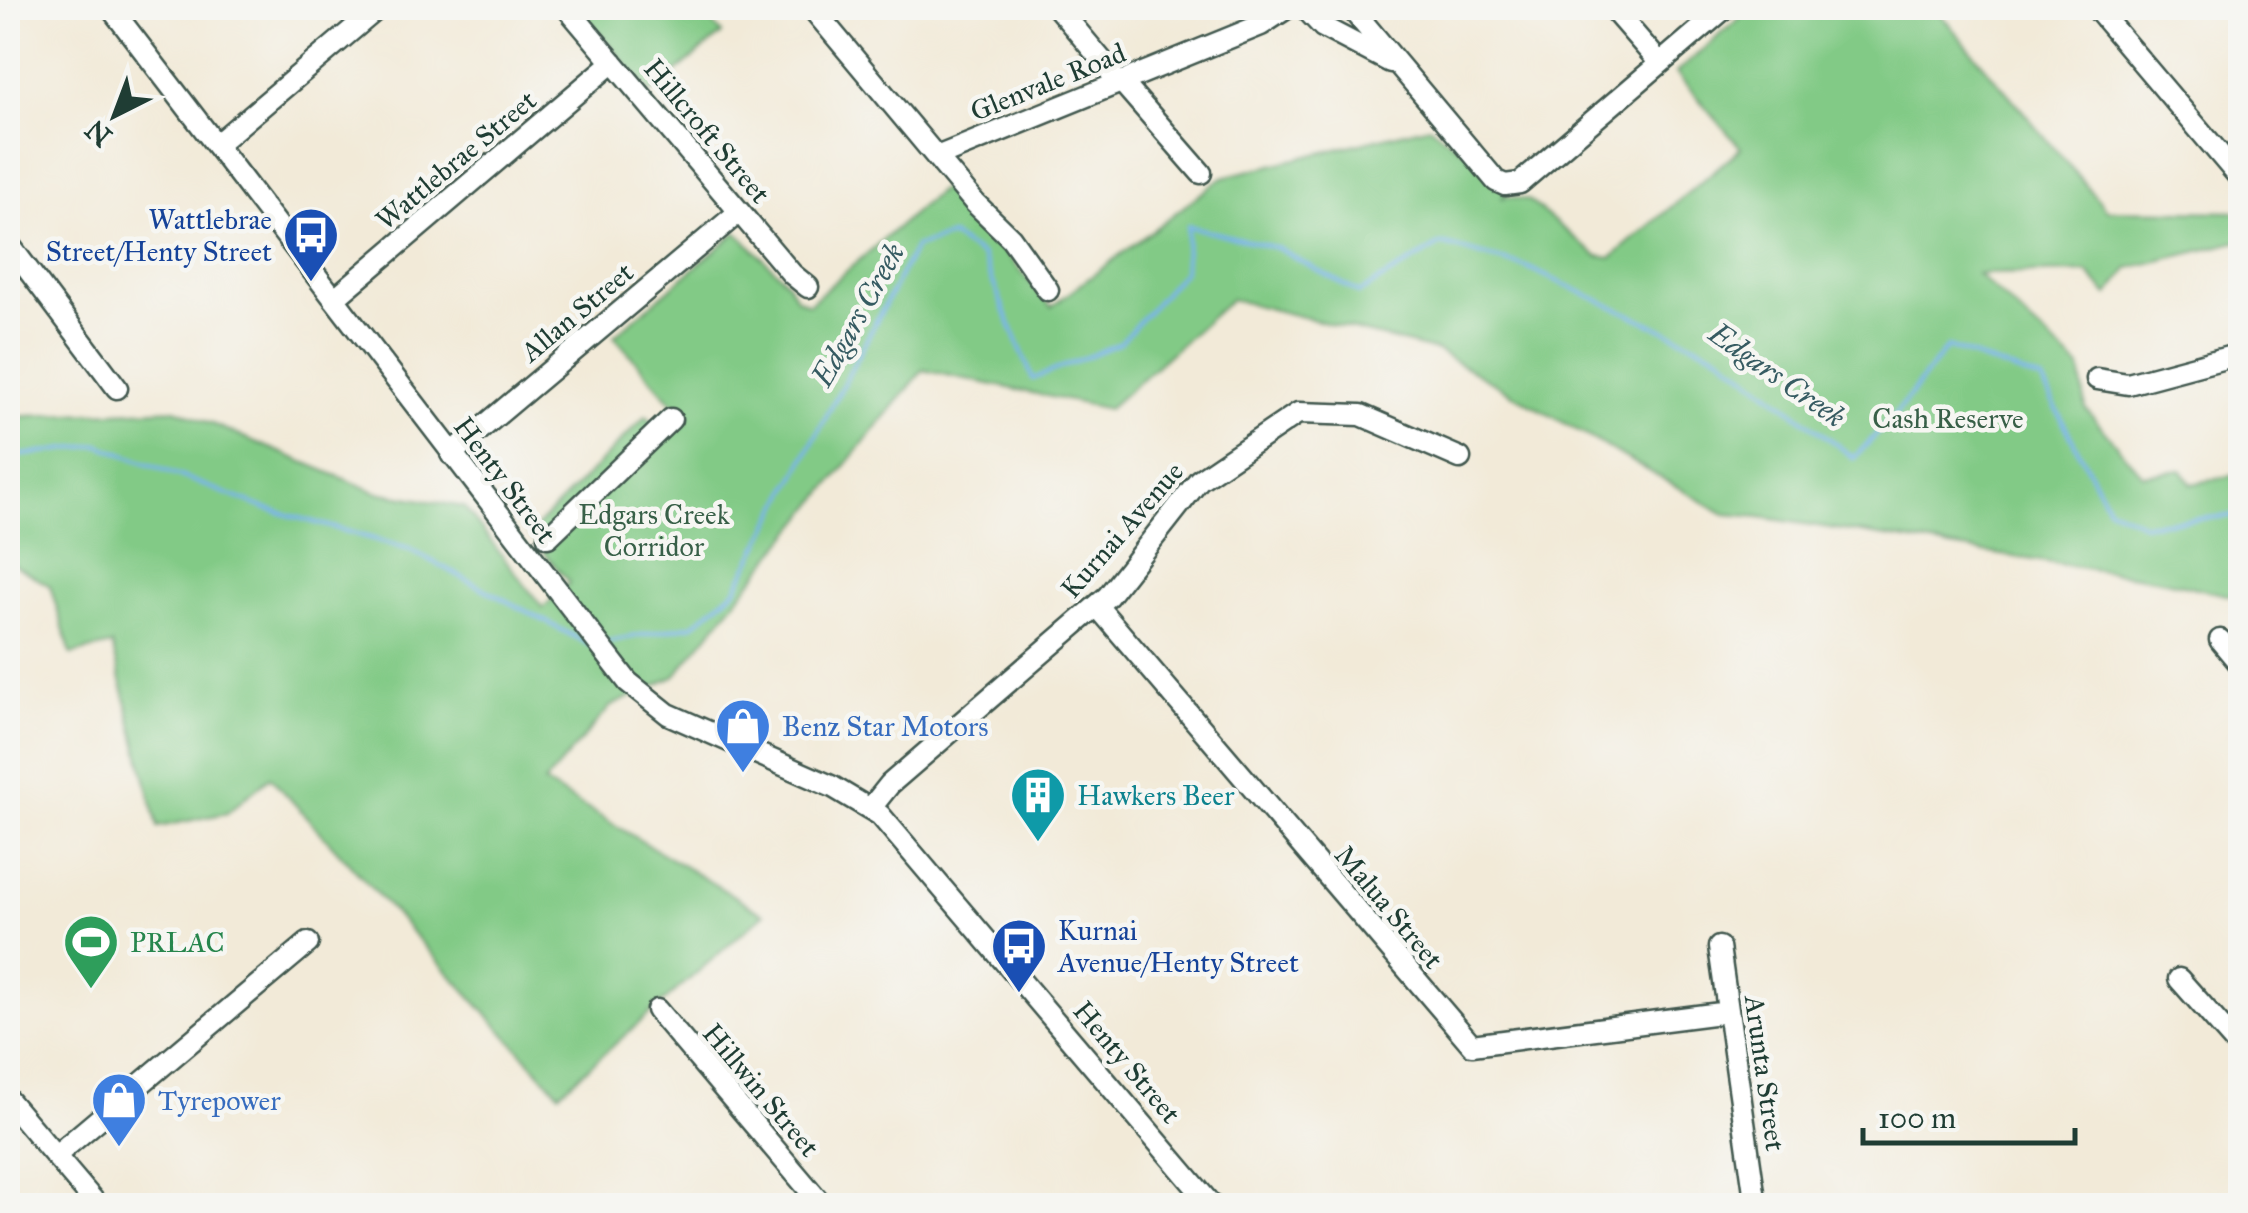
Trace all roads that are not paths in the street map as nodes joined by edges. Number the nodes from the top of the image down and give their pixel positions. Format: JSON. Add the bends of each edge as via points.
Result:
{"nodes":[{"id":1,"x":112,"y":8,"type":"edge"},
{"id":2,"x":378,"y":8,"type":"edge"},
{"id":3,"x":567,"y":8,"type":"edge"},
{"id":4,"x":812,"y":8,"type":"edge"},
{"id":5,"x":1058,"y":8,"type":"edge"},
{"id":6,"x":1287,"y":8,"type":"edge"},
{"id":7,"x":1304,"y":8,"type":"edge"},
{"id":8,"x":1351,"y":8,"type":"edge"},
{"id":9,"x":1612,"y":8,"type":"edge"},
{"id":10,"x":1725,"y":8,"type":"edge"},
{"id":11,"x":2096,"y":8,"type":"edge"},
{"id":12,"x":613,"y":62,"type":"junction"},
{"id":13,"x":1659,"y":62,"type":"junction"},
{"id":14,"x":1401,"y":67,"type":"junction"},
{"id":15,"x":1118,"y":82,"type":"junction"},
{"id":16,"x":216,"y":145,"type":"junction"},
{"id":17,"x":939,"y":156,"type":"junction"},
{"id":18,"x":1201,"y":174,"type":"dead end"},
{"id":19,"x":2240,"y":178,"type":"edge"},
{"id":20,"x":739,"y":212,"type":"junction"},
{"id":21,"x":8,"y":243,"type":"edge"},
{"id":22,"x":808,"y":287,"type":"dead end"},
{"id":23,"x":1048,"y":290,"type":"dead end"},
{"id":24,"x":334,"y":299,"type":"junction"},
{"id":25,"x":2240,"y":354,"type":"edge"},
{"id":26,"x":2097,"y":379,"type":"dead end"},
{"id":27,"x":117,"y":388,"type":"dead end"},
{"id":28,"x":671,"y":419,"type":"dead end"},
{"id":29,"x":450,"y":454,"type":"junction"},
{"id":30,"x":1460,"y":458,"type":"dead end"},
{"id":31,"x":548,"y":536,"type":"dead end"},
{"id":32,"x":1097,"y":606,"type":"junction"},
{"id":33,"x":2220,"y":640,"type":"dead end"},
{"id":34,"x":2240,"y":664,"type":"edge"},
{"id":35,"x":870,"y":809,"type":"junction"},
{"id":36,"x":308,"y":943,"type":"dead end"},
{"id":37,"x":1719,"y":947,"type":"dead end"},
{"id":38,"x":2179,"y":978,"type":"dead end"},
{"id":39,"x":657,"y":1010,"type":"dead end"},
{"id":40,"x":1728,"y":1012,"type":"junction"},
{"id":41,"x":2240,"y":1048,"type":"edge"},
{"id":42,"x":8,"y":1100,"type":"edge"},
{"id":43,"x":56,"y":1156,"type":"junction"},
{"id":44,"x":98,"y":1206,"type":"edge"},
{"id":45,"x":823,"y":1206,"type":"edge"},
{"id":46,"x":1212,"y":1206,"type":"edge"},
{"id":47,"x":1756,"y":1206,"type":"edge"}],
"edges":[{"from":1,"to":16,"type":"street","name":"Henty Street"},
{"from":2,"to":16,"type":"street"},
{"from":3,"to":12,"type":"street","name":"Hillcroft Street"},
{"from":4,"to":17,"type":"street"},
{"from":5,"to":15,"type":"street"},
{"from":6,"to":15,"type":"street","name":"Glenvale Road","via":[[1261,25]]},
{"from":7,"to":14,"type":"street","via":[[1323,27]]},
{"from":8,"to":14,"type":"street"},
{"from":9,"to":13,"type":"street"},
{"from":10,"to":13,"type":"street"},
{"from":11,"to":19,"type":"street"},
{"from":12,"to":20,"type":"street","name":"Hillcroft Street"},
{"from":12,"to":24,"type":"street","name":"Wattlebrae Street"},
{"from":13,"to":14,"type":"street","via":[[1513,186],[1496,181]]},
{"from":15,"to":17,"type":"street","name":"Glenvale Road"},
{"from":15,"to":18,"type":"street"},
{"from":16,"to":24,"type":"street","name":"Henty Street"},
{"from":17,"to":23,"type":"street"},
{"from":20,"to":22,"type":"street","name":"Hillcroft Street"},
{"from":20,"to":29,"type":"street","name":"Allan Street"},
{"from":21,"to":27,"type":"street"},
{"from":24,"to":29,"type":"street","name":"Henty Street"},
{"from":25,"to":26,"type":"street","via":[[2128,384]]},
{"from":28,"to":31,"type":"street"},
{"from":29,"to":35,"type":"street","name":"Henty Street","via":[[628,682],[668,714]]},
{"from":30,"to":32,"type":"street","name":"Kurnai Avenue","via":[[1361,415],[1298,414],[1199,480]]},
{"from":32,"to":35,"type":"street","name":"Kurnai Avenue","via":[[890,784]]},
{"from":32,"to":40,"type":"street","name":"Malua Street","via":[[1472,1046]]},
{"from":33,"to":34,"type":"street"},
{"from":35,"to":46,"type":"street","name":"Henty Street","via":[[895,830]]},
{"from":36,"to":43,"type":"street"},
{"from":37,"to":40,"type":"street","name":"Arunta Street"},
{"from":38,"to":41,"type":"street"},
{"from":39,"to":45,"type":"street","name":"Hillwin Street"},
{"from":40,"to":47,"type":"street","name":"Arunta Street"},
{"from":42,"to":43,"type":"street"},
{"from":43,"to":44,"type":"street"}]}
